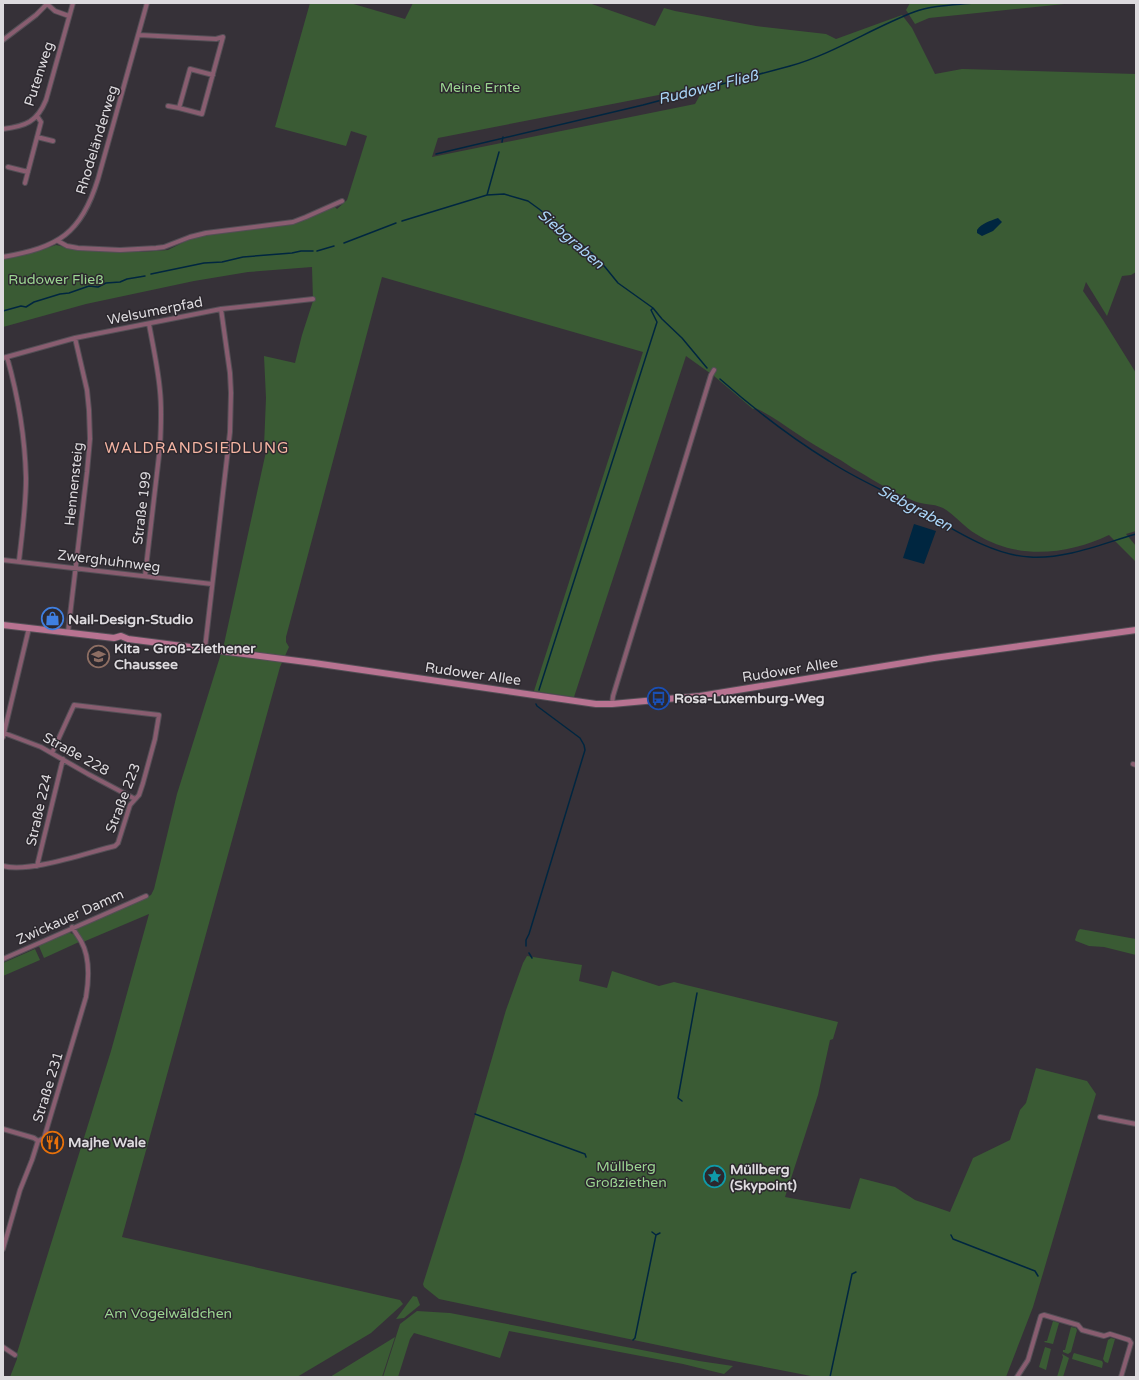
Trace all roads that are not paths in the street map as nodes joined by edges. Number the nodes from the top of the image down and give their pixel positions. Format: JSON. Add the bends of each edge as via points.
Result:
{"nodes":[{"id":1,"x":73,"y":3,"type":"edge"},
{"id":2,"x":148,"y":3,"type":"edge"},
{"id":3,"x":46,"y":4,"type":"edge"},
{"id":4,"x":69,"y":16,"type":"junction"},
{"id":5,"x":139,"y":35,"type":"junction"},
{"id":6,"x":3,"y":40,"type":"edge"},
{"id":7,"x":213,"y":75,"type":"junction"},
{"id":8,"x":168,"y":106,"type":"dead end"},
{"id":9,"x":179,"y":108,"type":"junction"},
{"id":10,"x":37,"y":116,"type":"junction"},
{"id":11,"x":3,"y":129,"type":"edge"},
{"id":12,"x":37,"y":137,"type":"junction"},
{"id":13,"x":53,"y":141,"type":"dead end"},
{"id":14,"x":8,"y":167,"type":"dead end"},
{"id":15,"x":28,"y":172,"type":"junction"},
{"id":16,"x":25,"y":183,"type":"dead end"},
{"id":17,"x":342,"y":201,"type":"dead end"},
{"id":18,"x":58,"y":241,"type":"junction"},
{"id":19,"x":3,"y":257,"type":"edge"},
{"id":20,"x":313,"y":299,"type":"dead end"},
{"id":21,"x":221,"y":309,"type":"junction"},
{"id":22,"x":149,"y":324,"type":"junction"},
{"id":23,"x":75,"y":338,"type":"junction"},
{"id":24,"x":5,"y":357,"type":"edge"},
{"id":25,"x":714,"y":370,"type":"dead end"},
{"id":26,"x":3,"y":560,"type":"edge"},
{"id":27,"x":19,"y":561,"type":"junction"},
{"id":28,"x":75,"y":568,"type":"junction"},
{"id":29,"x":145,"y":576,"type":"junction"},
{"id":30,"x":212,"y":584,"type":"junction"},
{"id":31,"x":3,"y":625,"type":"edge"},
{"id":32,"x":29,"y":628,"type":"junction"},
{"id":33,"x":1136,"y":630,"type":"edge"},
{"id":34,"x":68,"y":632,"type":"junction"},
{"id":35,"x":205,"y":648,"type":"junction"},
{"id":36,"x":612,"y":704,"type":"junction"},
{"id":37,"x":4,"y":735,"type":"edge"},
{"id":38,"x":52,"y":753,"type":"junction"},
{"id":39,"x":62,"y":759,"type":"junction"},
{"id":40,"x":135,"y":799,"type":"junction"},
{"id":41,"x":3,"y":866,"type":"edge"},
{"id":42,"x":37,"y":866,"type":"junction"},
{"id":43,"x":146,"y":896,"type":"dead end"},
{"id":44,"x":72,"y":928,"type":"junction"},
{"id":45,"x":3,"y":959,"type":"edge"},
{"id":46,"x":1100,"y":1117,"type":"dead end"},
{"id":47,"x":1136,"y":1124,"type":"edge"},
{"id":48,"x":3,"y":1129,"type":"edge"},
{"id":49,"x":38,"y":1142,"type":"junction"},
{"id":50,"x":3,"y":1249,"type":"edge"},
{"id":51,"x":3,"y":1347,"type":"edge"},
{"id":52,"x":15,"y":1355,"type":"dead end"},
{"id":53,"x":1017,"y":1377,"type":"edge"},
{"id":54,"x":1121,"y":1377,"type":"edge"}],
"edges":[{"from":1,"to":4,"type":"street","name":"Putenweg"},
{"from":2,"to":5,"type":"street","name":"Rhodeländerweg"},
{"from":3,"to":4,"type":"street","via":[[55,11]]},
{"from":3,"to":6,"type":"street","via":[[36,15]]},
{"from":4,"to":10,"type":"street","name":"Putenweg","via":[[46,100]]},
{"from":5,"to":7,"type":"street","via":[[223,37]]},
{"from":5,"to":18,"type":"street","name":"Rhodeländerweg","via":[[93,196],[78,223]]},
{"from":7,"to":9,"type":"street","via":[[202,114]]},
{"from":7,"to":9,"type":"street","via":[[190,69]]},
{"from":8,"to":9,"type":"street"},
{"from":10,"to":11,"type":"street","name":"Putenweg","via":[[25,125]]},
{"from":10,"to":12,"type":"street","via":[[41,122]]},
{"from":12,"to":13,"type":"street"},
{"from":12,"to":15,"type":"street"},
{"from":14,"to":15,"type":"street"},
{"from":15,"to":16,"type":"street"},
{"from":17,"to":18,"type":"street","via":[[293,222],[206,232],[164,247],[130,250],[78,248]]},
{"from":18,"to":19,"type":"street","name":"Rhodeländerweg","via":[[38,249]]},
{"from":20,"to":21,"type":"street","name":"Welsumerpfad"},
{"from":21,"to":22,"type":"street","name":"Welsumerpfad"},
{"from":21,"to":30,"type":"street","via":[[230,365],[231,410]]},
{"from":22,"to":23,"type":"street","name":"Welsumerpfad"},
{"from":22,"to":29,"type":"street","name":"Straße 199","via":[[156,357],[161,427]]},
{"from":23,"to":24,"type":"street","name":"Welsumerpfad"},
{"from":23,"to":28,"type":"street","name":"Hennensteig","via":[[87,390],[90,426]]},
{"from":24,"to":27,"type":"street","via":[[21,418],[26,478]]},
{"from":25,"to":36,"type":"street"},
{"from":26,"to":27,"type":"street","name":"Zwerghuhnweg"},
{"from":27,"to":28,"type":"street","name":"Zwerghuhnweg"},
{"from":28,"to":29,"type":"street","name":"Zwerghuhnweg"},
{"from":28,"to":34,"type":"street","name":"Hennensteig"},
{"from":29,"to":30,"type":"street","name":"Zwerghuhnweg"},
{"from":30,"to":35,"type":"street"},
{"from":31,"to":32,"type":"street","name":"Rudower Allee"},
{"from":32,"to":34,"type":"street","name":"Rudower Allee"},
{"from":32,"to":37,"type":"street"},
{"from":33,"to":36,"type":"street","name":"Rudower Allee","via":[[934,658],[700,696]]},
{"from":34,"to":35,"type":"street","name":"Rudower Allee","via":[[114,638],[121,636]]},
{"from":35,"to":36,"type":"street","name":"Rudower Allee","via":[[596,704]]},
{"from":37,"to":38,"type":"street","name":"Straße 228"},
{"from":38,"to":39,"type":"street","name":"Straße 228"},
{"from":38,"to":40,"type":"street","name":"Straße 223","via":[[74,705],[159,715],[156,739]]},
{"from":39,"to":40,"type":"street","name":"Straße 228"},
{"from":39,"to":42,"type":"street","name":"Straße 224"},
{"from":40,"to":42,"type":"street","name":"Straße 223","via":[[130,805],[115,846]]},
{"from":41,"to":42,"type":"street","name":"Straße 223"},
{"from":43,"to":44,"type":"street","name":"Zwickauer Damm"},
{"from":44,"to":45,"type":"street","name":"Zwickauer Damm"},
{"from":44,"to":49,"type":"street","name":"Straße 231","via":[[83,946],[88,985],[44,1138]]},
{"from":46,"to":47,"type":"street"},
{"from":48,"to":49,"type":"street","via":[[34,1138]]},
{"from":49,"to":50,"type":"street","name":"Straße 231","via":[[20,1190]]},
{"from":51,"to":52,"type":"street"},
{"from":53,"to":54,"type":"street","via":[[1028,1360],[1041,1316],[1044,1315],[1078,1325],[1082,1330],[1129,1340],[1131,1343]]}]}
